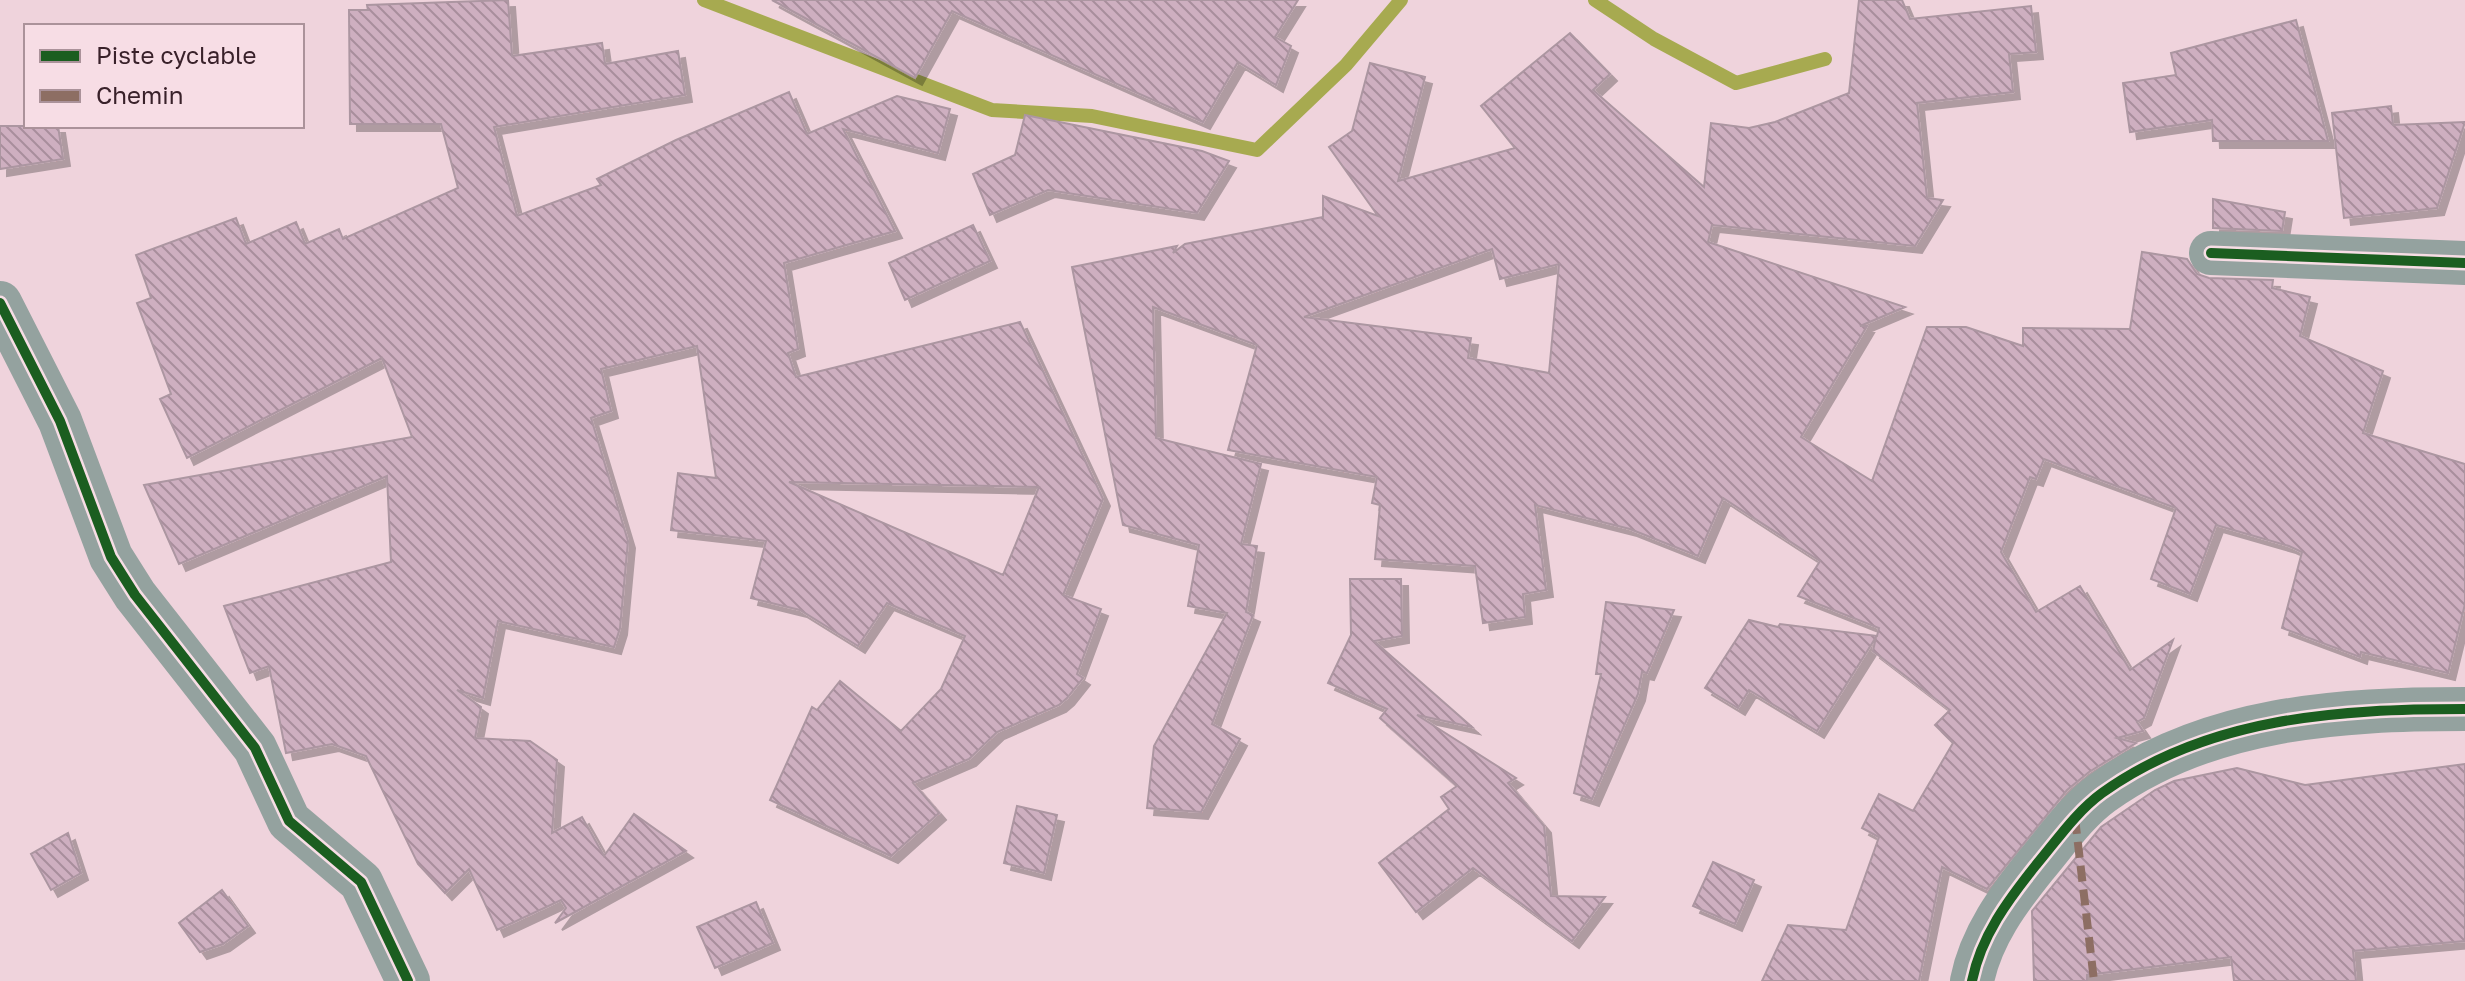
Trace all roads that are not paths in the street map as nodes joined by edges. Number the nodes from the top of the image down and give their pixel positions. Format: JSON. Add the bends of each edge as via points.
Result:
{"nodes":[{"id":1,"x":2211,"y":253,"type":"dead end"},
{"id":2,"x":2465,"y":263,"type":"edge"},
{"id":3,"x":0,"y":303,"type":"edge"},
{"id":4,"x":2465,"y":709,"type":"edge"},
{"id":5,"x":408,"y":981,"type":"edge"},
{"id":6,"x":1972,"y":981,"type":"edge"}],
"edges":[{"from":1,"to":2,"type":"street"},
{"from":3,"to":5,"type":"street","via":[[60,421],[111,557],[255,748],[289,821],[361,882]]},
{"from":4,"to":6,"type":"street","via":[[2347,711],[2282,720],[2213,738],[2142,768],[2075,818],[2031,871],[1978,952]]}]}
